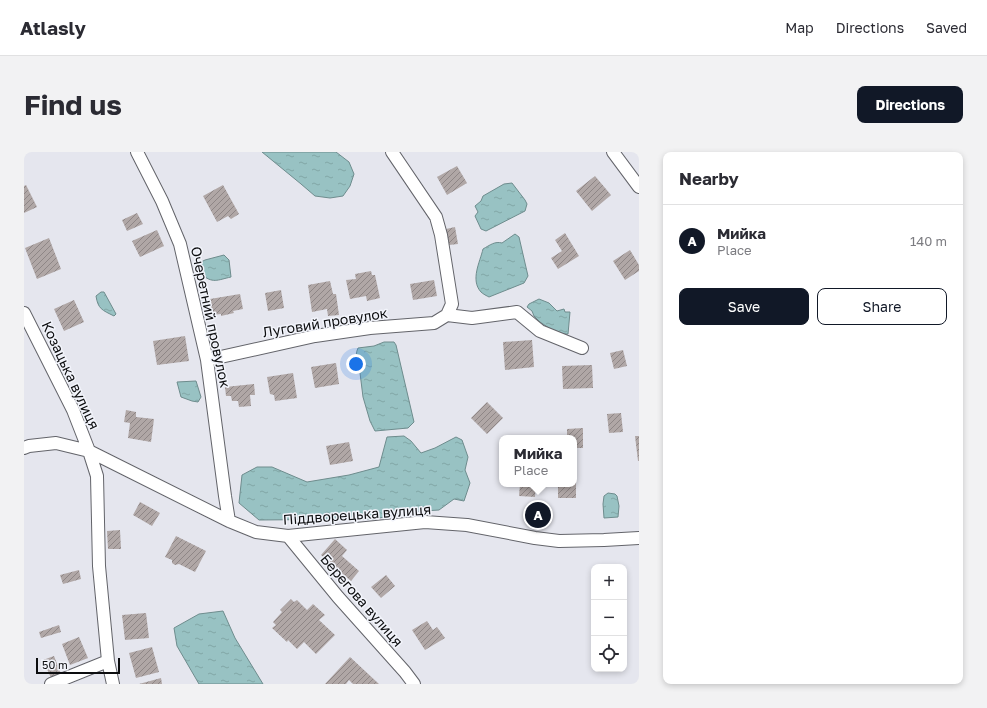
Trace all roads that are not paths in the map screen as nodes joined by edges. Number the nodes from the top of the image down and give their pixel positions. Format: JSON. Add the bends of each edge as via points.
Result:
{"nodes":[{"id":1,"x":137,"y":152,"type":"edge"},
{"id":2,"x":392,"y":152,"type":"edge"},
{"id":3,"x":613,"y":152,"type":"edge"},
{"id":4,"x":639,"y":187,"type":"edge"},
{"id":5,"x":24,"y":313,"type":"edge"},
{"id":6,"x":447,"y":315,"type":"junction"},
{"id":7,"x":582,"y":348,"type":"dead end"},
{"id":8,"x":207,"y":360,"type":"junction"},
{"id":9,"x":24,"y":448,"type":"edge"},
{"id":10,"x":89,"y":451,"type":"junction"},
{"id":11,"x":229,"y":521,"type":"junction"},
{"id":12,"x":288,"y":536,"type":"junction"},
{"id":13,"x":639,"y":538,"type":"edge"},
{"id":14,"x":108,"y":661,"type":"junction"},
{"id":15,"x":51,"y":684,"type":"edge"},
{"id":16,"x":114,"y":684,"type":"edge"},
{"id":17,"x":414,"y":684,"type":"edge"}],
"edges":[{"from":1,"to":8,"type":"street","name":"Очеретний провулок","via":[[180,244]]},
{"from":2,"to":6,"type":"street","via":[[436,217],[452,304]]},
{"from":3,"to":4,"type":"street"},
{"from":5,"to":10,"type":"street","name":"Козацька вулиця","via":[[73,410]]},
{"from":6,"to":7,"type":"street","via":[[472,318],[517,312],[540,331]]},
{"from":6,"to":8,"type":"street","name":"Луговий провулок","via":[[434,323],[315,336]]},
{"from":8,"to":11,"type":"street","name":"Очеретний провулок"},
{"from":9,"to":10,"type":"street","name":"Піддворецька вулиця","via":[[56,443]]},
{"from":10,"to":11,"type":"street","name":"Піддворецька вулиця"},
{"from":10,"to":14,"type":"street","name":"Козацька вулиця","via":[[97,476],[99,566]]},
{"from":11,"to":12,"type":"street","name":"Піддворецька вулиця","via":[[256,532]]},
{"from":12,"to":13,"type":"street","name":"Піддворецька вулиця","via":[[425,522],[559,541]]},
{"from":12,"to":17,"type":"street","name":"Берегова вулиця"},
{"from":14,"to":15,"type":"street"},
{"from":14,"to":16,"type":"street","name":"Козацька вулиця"}]}
